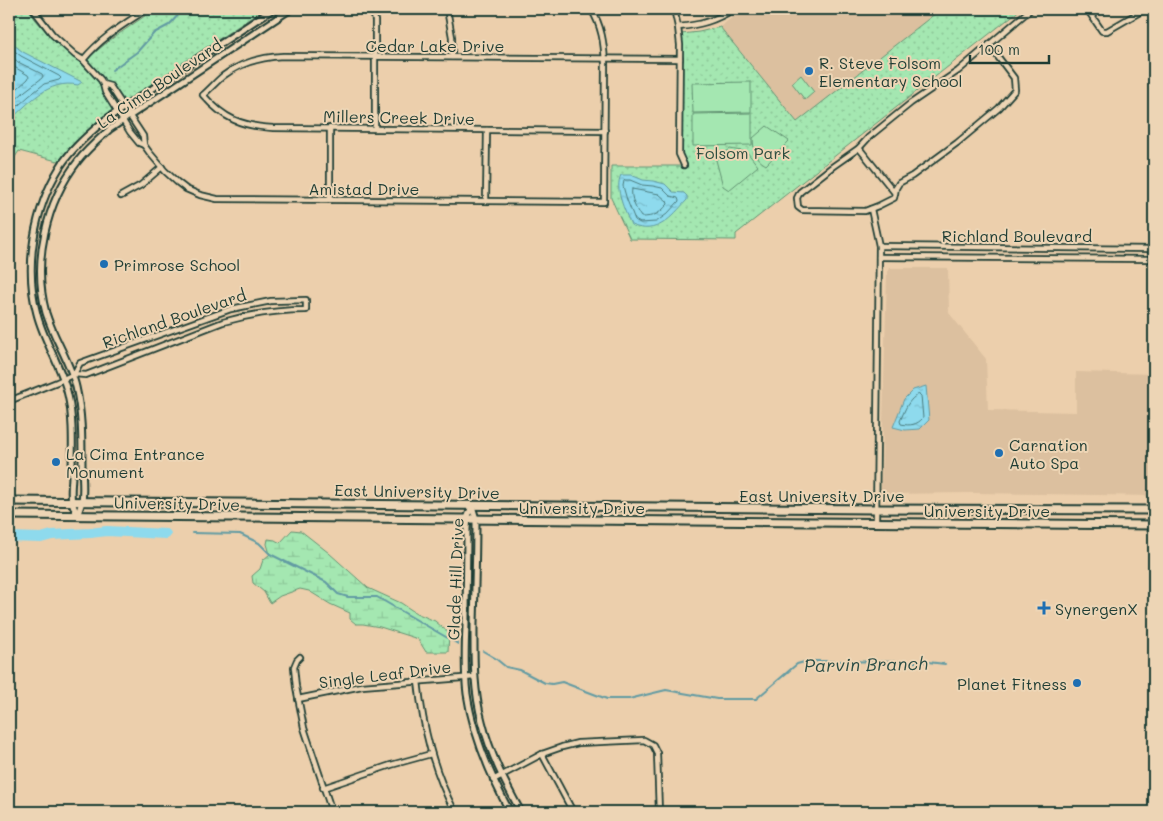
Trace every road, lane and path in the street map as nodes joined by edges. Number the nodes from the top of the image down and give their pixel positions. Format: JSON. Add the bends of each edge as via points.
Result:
{"nodes":[{"id":1,"x":33,"y":9,"type":"edge"},
{"id":2,"x":147,"y":9,"type":"edge"},
{"id":3,"x":273,"y":9,"type":"edge"},
{"id":4,"x":291,"y":9,"type":"edge"},
{"id":5,"x":373,"y":9,"type":"edge"},
{"id":6,"x":447,"y":9,"type":"edge"},
{"id":7,"x":591,"y":9,"type":"edge"},
{"id":8,"x":674,"y":9,"type":"edge"},
{"id":9,"x":734,"y":9,"type":"edge"},
{"id":10,"x":1031,"y":9,"type":"edge"},
{"id":11,"x":1087,"y":9,"type":"edge"},
{"id":12,"x":1145,"y":9,"type":"edge"},
{"id":13,"x":678,"y":27,"type":"junction"},
{"id":14,"x":989,"y":46,"type":"junction"},
{"id":15,"x":376,"y":57,"type":"junction"},
{"id":16,"x":452,"y":57,"type":"junction"},
{"id":17,"x":605,"y":59,"type":"junction"},
{"id":18,"x":680,"y":59,"type":"junction"},
{"id":19,"x":83,"y":60,"type":"junction"},
{"id":20,"x":103,"y":84,"type":"junction"},
{"id":21,"x":203,"y":95,"type":"joint"},
{"id":22,"x":124,"y":108,"type":"junction"},
{"id":23,"x":117,"y":112,"type":"junction"},
{"id":24,"x":130,"y":116,"type":"junction"},
{"id":25,"x":123,"y":121,"type":"junction"},
{"id":26,"x":330,"y":128,"type":"junction"},
{"id":27,"x":375,"y":128,"type":"junction"},
{"id":28,"x":487,"y":130,"type":"junction"},
{"id":29,"x":605,"y":131,"type":"junction"},
{"id":30,"x":144,"y":145,"type":"junction"},
{"id":31,"x":859,"y":148,"type":"junction"},
{"id":32,"x":684,"y":164,"type":"dead end"},
{"id":33,"x":61,"y":166,"type":"junction"},
{"id":34,"x":162,"y":167,"type":"junction"},
{"id":35,"x":70,"y":172,"type":"junction"},
{"id":36,"x":895,"y":193,"type":"junction"},
{"id":37,"x":121,"y":196,"type":"dead end"},
{"id":38,"x":330,"y":200,"type":"junction"},
{"id":39,"x":486,"y":201,"type":"junction"},
{"id":40,"x":871,"y":209,"type":"junction"},
{"id":41,"x":38,"y":218,"type":"junction"},
{"id":42,"x":49,"y":218,"type":"junction"},
{"id":43,"x":879,"y":246,"type":"junction"},
{"id":44,"x":1154,"y":249,"type":"edge"},
{"id":45,"x":879,"y":256,"type":"junction"},
{"id":46,"x":1154,"y":259,"type":"edge"},
{"id":47,"x":42,"y":289,"type":"junction"},
{"id":48,"x":33,"y":290,"type":"junction"},
{"id":49,"x":73,"y":375,"type":"junction"},
{"id":50,"x":63,"y":380,"type":"junction"},
{"id":51,"x":9,"y":401,"type":"edge"},
{"id":52,"x":9,"y":501,"type":"edge"},
{"id":53,"x":72,"y":502,"type":"junction"},
{"id":54,"x":82,"y":502,"type":"junction"},
{"id":55,"x":472,"y":506,"type":"junction"},
{"id":56,"x":876,"y":509,"type":"junction"},
{"id":57,"x":1154,"y":510,"type":"edge"},
{"id":58,"x":9,"y":515,"type":"edge"},
{"id":59,"x":77,"y":516,"type":"junction"},
{"id":60,"x":467,"y":519,"type":"junction"},
{"id":61,"x":476,"y":519,"type":"junction"},
{"id":62,"x":876,"y":523,"type":"junction"},
{"id":63,"x":1154,"y":525,"type":"edge"},
{"id":64,"x":300,"y":657,"type":"dead end"},
{"id":65,"x":466,"y":677,"type":"junction"},
{"id":66,"x":475,"y":677,"type":"junction"},
{"id":67,"x":418,"y":681,"type":"junction"},
{"id":68,"x":298,"y":699,"type":"junction"},
{"id":69,"x":431,"y":754,"type":"junction"},
{"id":70,"x":542,"y":754,"type":"junction"},
{"id":71,"x":501,"y":775,"type":"junction"},
{"id":72,"x":493,"y":780,"type":"junction"},
{"id":73,"x":324,"y":788,"type":"junction"},
{"id":74,"x":332,"y":812,"type":"edge"},
{"id":75,"x":453,"y":812,"type":"edge"},
{"id":76,"x":510,"y":812,"type":"edge"},
{"id":77,"x":521,"y":812,"type":"edge"},
{"id":78,"x":573,"y":812,"type":"edge"},
{"id":79,"x":659,"y":812,"type":"edge"}],
"edges":[{"from":1,"to":19,"type":"street","name":"Amistad Drive","via":[[53,35]]},
{"from":2,"to":19,"type":"street","via":[[112,32]]},
{"from":3,"to":22,"type":"street","name":"La Cima Boulevard"},
{"from":4,"to":24,"type":"street","name":"La Cima Boulevard"},
{"from":5,"to":15,"type":"street"},
{"from":6,"to":16,"type":"street"},
{"from":7,"to":17,"type":"street","via":[[601,30]]},
{"from":8,"to":13,"type":"street"},
{"from":9,"to":13,"type":"street","via":[[696,26]]},
{"from":10,"to":14,"type":"street"},
{"from":11,"to":12,"type":"street","via":[[1102,31],[1107,31]]},
{"from":13,"to":18,"type":"street"},
{"from":14,"to":31,"type":"street","via":[[911,103]]},
{"from":14,"to":36,"type":"street","via":[[1014,78],[1015,90],[999,108],[957,142],[899,183]]},
{"from":15,"to":16,"type":"street","name":"Cedar Lake Drive"},
{"from":15,"to":21,"type":"street","name":"Cedar Lake Drive","via":[[269,57],[242,65],[224,75]]},
{"from":15,"to":27,"type":"street"},
{"from":16,"to":17,"type":"street","name":"Cedar Lake Drive"},
{"from":17,"to":18,"type":"street","name":"Cedar Lake Drive"},
{"from":17,"to":29,"type":"street"},
{"from":18,"to":32,"type":"street","via":[[679,154]]},
{"from":19,"to":20,"type":"street","name":"Amistad Drive"},
{"from":20,"to":22,"type":"street","name":"Amistad Drive","via":[[110,86]]},
{"from":20,"to":23,"type":"street","name":"Amistad Drive"},
{"from":21,"to":26,"type":"street","name":"Millers Creek Drive","via":[[226,116],[255,127]]},
{"from":22,"to":23,"type":"street","name":"La Cima Boulevard"},
{"from":22,"to":24,"type":"street","name":"Amistad Drive"},
{"from":23,"to":25,"type":"street","name":"Amistad Drive"},
{"from":23,"to":33,"type":"street","name":"La Cima Boulevard","via":[[89,134]]},
{"from":24,"to":25,"type":"street","name":"La Cima Boulevard"},
{"from":24,"to":30,"type":"street","name":"Amistad Drive","via":[[143,136]]},
{"from":25,"to":30,"type":"street","name":"Amistad Drive"},
{"from":25,"to":35,"type":"street","name":"La Cima Boulevard","via":[[94,143]]},
{"from":26,"to":27,"type":"street","name":"Millers Creek Drive"},
{"from":26,"to":38,"type":"street"},
{"from":27,"to":28,"type":"street","name":"Millers Creek Drive"},
{"from":28,"to":29,"type":"street","name":"Millers Creek Drive"},
{"from":28,"to":39,"type":"street"},
{"from":29,"to":39,"type":"street","name":"Amistad Drive","via":[[604,202]]},
{"from":30,"to":34,"type":"street","name":"Amistad Drive"},
{"from":31,"to":36,"type":"street"},
{"from":31,"to":40,"type":"street","via":[[800,192],[798,207],[802,210]]},
{"from":33,"to":35,"type":"street"},
{"from":33,"to":41,"type":"street","name":"La Cima Boulevard"},
{"from":34,"to":37,"type":"street","via":[[141,185]]},
{"from":34,"to":38,"type":"street","name":"Amistad Drive","via":[[186,189],[217,199]]},
{"from":35,"to":42,"type":"street","name":"La Cima Boulevard"},
{"from":36,"to":40,"type":"street","via":[[894,198]]},
{"from":38,"to":39,"type":"street","name":"Amistad Drive"},
{"from":40,"to":43,"type":"street"},
{"from":41,"to":42,"type":"street"},
{"from":41,"to":48,"type":"street","name":"La Cima Boulevard"},
{"from":42,"to":47,"type":"street","name":"La Cima Boulevard","via":[[43,241]]},
{"from":43,"to":44,"type":"street","name":"Richland Boulevard"},
{"from":43,"to":45,"type":"street"},
{"from":45,"to":46,"type":"street","name":"Richland Boulevard"},
{"from":45,"to":56,"type":"street"},
{"from":47,"to":48,"type":"street"},
{"from":47,"to":49,"type":"street","name":"La Cima Boulevard","via":[[53,332]]},
{"from":48,"to":50,"type":"street","name":"La Cima Boulevard","via":[[36,314]]},
{"from":49,"to":49,"type":"street","name":"Richland Boulevard","via":[[86,374],[244,316],[306,310],[306,300],[270,301],[231,309],[80,364]]},
{"from":49,"to":50,"type":"street","name":"Richland Boulevard"},
{"from":49,"to":54,"type":"street","name":"La Cima Boulevard","via":[[81,417]]},
{"from":50,"to":51,"type":"street","name":"Richland Boulevard"},
{"from":50,"to":53,"type":"street","name":"La Cima Boulevard","via":[[71,415]]},
{"from":52,"to":53,"type":"highway","name":"East University Drive"},
{"from":53,"to":54,"type":"highway","name":"East University Drive"},
{"from":53,"to":59,"type":"street","name":"La Cima Boulevard"},
{"from":54,"to":55,"type":"highway","name":"East University Drive"},
{"from":54,"to":59,"type":"street","name":"La Cima Boulevard"},
{"from":55,"to":56,"type":"highway","name":"East University Drive"},
{"from":55,"to":60,"type":"street","name":"Glade Hill Drive"},
{"from":55,"to":61,"type":"street","name":"Glade Hill Drive"},
{"from":56,"to":57,"type":"highway","name":"East University Drive"},
{"from":56,"to":62,"type":"street"},
{"from":58,"to":59,"type":"highway","name":"University Drive"},
{"from":59,"to":60,"type":"highway","name":"University Drive"},
{"from":60,"to":61,"type":"highway","name":"University Drive"},
{"from":60,"to":65,"type":"street","name":"Glade Hill Drive"},
{"from":61,"to":62,"type":"highway","name":"University Drive"},
{"from":61,"to":66,"type":"street","name":"Glade Hill Drive"},
{"from":62,"to":63,"type":"highway","name":"University Drive"},
{"from":64,"to":68,"type":"street","via":[[294,667]]},
{"from":65,"to":66,"type":"street","name":"Single Leaf Drive"},
{"from":65,"to":67,"type":"street","name":"Single Leaf Drive"},
{"from":65,"to":72,"type":"street","name":"Glade Hill Drive","via":[[473,725]]},
{"from":66,"to":71,"type":"street","name":"Glade Hill Drive","via":[[482,722]]},
{"from":67,"to":68,"type":"street","name":"Single Leaf Drive","via":[[362,686]]},
{"from":67,"to":69,"type":"street"},
{"from":68,"to":73,"type":"street"},
{"from":69,"to":73,"type":"street"},
{"from":69,"to":75,"type":"street"},
{"from":70,"to":71,"type":"street"},
{"from":70,"to":78,"type":"street"},
{"from":70,"to":79,"type":"street","via":[[578,743],[644,740],[653,744],[657,753]]},
{"from":71,"to":72,"type":"street"},
{"from":71,"to":77,"type":"street","name":"Glade Hill Drive"},
{"from":72,"to":76,"type":"street","name":"Glade Hill Drive"},
{"from":73,"to":74,"type":"street"}]}
